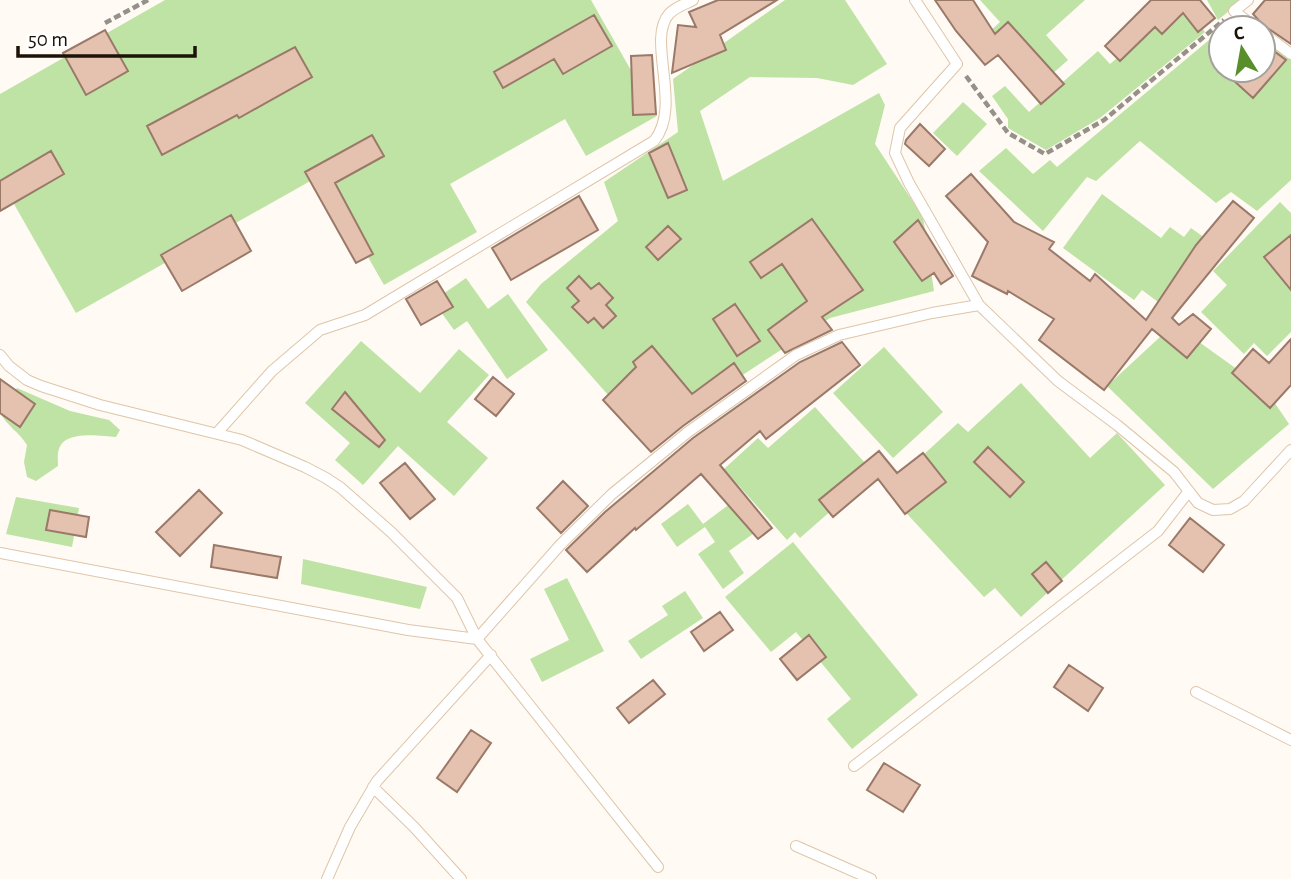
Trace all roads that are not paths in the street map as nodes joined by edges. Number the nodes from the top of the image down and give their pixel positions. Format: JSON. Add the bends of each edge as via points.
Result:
{"nodes":[{"id":1,"x":693,"y":0,"type":"edge"},
{"id":2,"x":915,"y":0,"type":"edge"},
{"id":3,"x":1248,"y":0,"type":"edge"},
{"id":4,"x":1238,"y":14,"type":"edge"},
{"id":5,"x":979,"y":305,"type":"junction"},
{"id":6,"x":0,"y":355,"type":"edge"},
{"id":7,"x":217,"y":433,"type":"junction"},
{"id":8,"x":1291,"y":450,"type":"edge"},
{"id":9,"x":1189,"y":491,"type":"junction"},
{"id":10,"x":0,"y":554,"type":"edge"},
{"id":11,"x":477,"y":639,"type":"junction"},
{"id":12,"x":491,"y":655,"type":"junction"},
{"id":13,"x":1196,"y":692,"type":"dead end"},
{"id":14,"x":1291,"y":740,"type":"edge"},
{"id":15,"x":854,"y":766,"type":"dead end"},
{"id":16,"x":373,"y":787,"type":"junction"},
{"id":17,"x":796,"y":846,"type":"dead end"},
{"id":18,"x":658,"y":867,"type":"dead end"},
{"id":19,"x":327,"y":879,"type":"edge"},
{"id":20,"x":461,"y":879,"type":"edge"},
{"id":21,"x":871,"y":879,"type":"edge"}],
"edges":[{"from":1,"to":7,"type":"lane","via":[[669,14],[664,24],[665,117],[654,141],[365,315],[320,330],[272,371]]},
{"from":2,"to":5,"type":"lane","via":[[957,64],[900,128],[895,153]]},
{"from":3,"to":4,"type":"lane","via":[[1234,11]]},
{"from":5,"to":9,"type":"lane","via":[[1058,381],[1174,472]]},
{"from":5,"to":11,"type":"lane","via":[[839,335],[796,355],[688,432],[612,494]]},
{"from":6,"to":7,"type":"lane","via":[[27,380],[48,389]]},
{"from":7,"to":11,"type":"lane","via":[[306,467],[341,488],[457,598]]},
{"from":8,"to":9,"type":"lane","via":[[1244,501],[1230,509],[1213,510],[1198,503]]},
{"from":9,"to":15,"type":"lane","via":[[1158,531]]},
{"from":10,"to":11,"type":"lane"},
{"from":11,"to":12,"type":"lane"},
{"from":12,"to":16,"type":"lane"},
{"from":12,"to":18,"type":"lane"},
{"from":13,"to":14,"type":"lane"},
{"from":16,"to":19,"type":"lane"},
{"from":16,"to":20,"type":"lane"},
{"from":17,"to":21,"type":"lane"}]}
